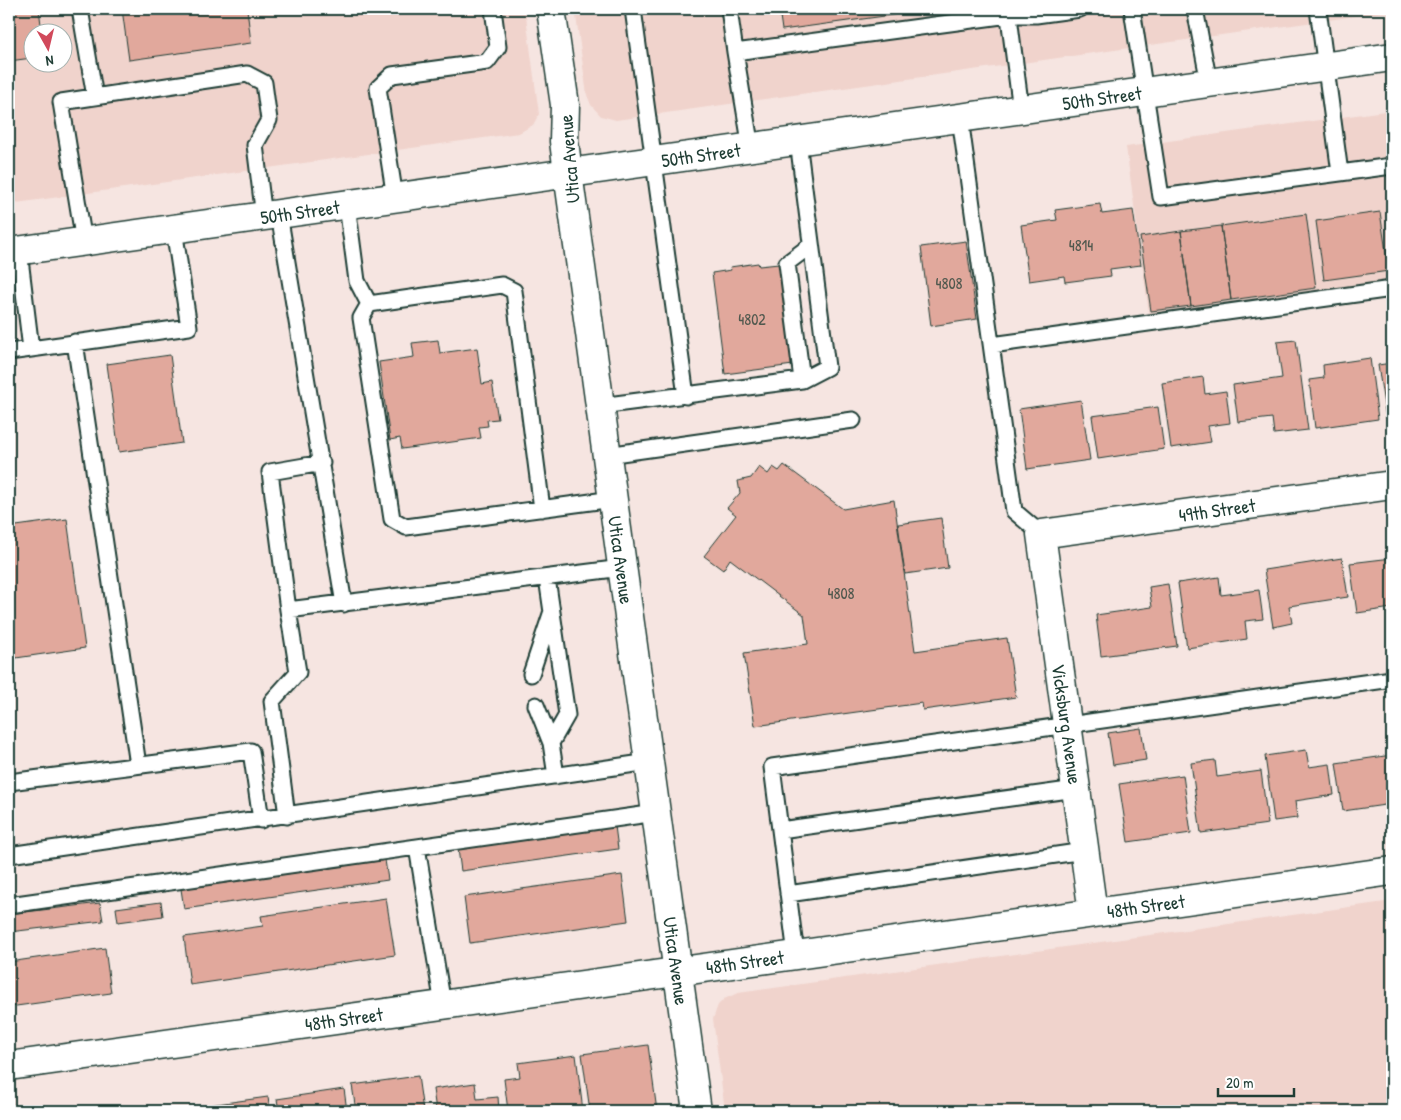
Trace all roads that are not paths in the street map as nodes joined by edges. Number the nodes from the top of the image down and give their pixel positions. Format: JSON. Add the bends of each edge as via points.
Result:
{"nodes":[{"id":1,"x":80,"y":9,"type":"edge"},
{"id":2,"x":493,"y":9,"type":"edge"},
{"id":3,"x":551,"y":9,"type":"edge"},
{"id":4,"x":633,"y":9,"type":"edge"},
{"id":5,"x":729,"y":9,"type":"edge"},
{"id":6,"x":1080,"y":9,"type":"edge"},
{"id":7,"x":1132,"y":9,"type":"edge"},
{"id":8,"x":1195,"y":9,"type":"edge"},
{"id":9,"x":1318,"y":9,"type":"edge"},
{"id":10,"x":1008,"y":12,"type":"edge"},
{"id":11,"x":735,"y":52,"type":"junction"},
{"id":12,"x":1392,"y":57,"type":"edge"},
{"id":13,"x":1327,"y":66,"type":"junction"},
{"id":14,"x":1209,"y":83,"type":"junction"},
{"id":15,"x":1145,"y":92,"type":"junction"},
{"id":16,"x":95,"y":97,"type":"junction"},
{"id":17,"x":1021,"y":110,"type":"junction"},
{"id":18,"x":960,"y":118,"type":"junction"},
{"id":19,"x":798,"y":141,"type":"junction"},
{"id":20,"x":751,"y":148,"type":"junction"},
{"id":21,"x":654,"y":161,"type":"junction"},
{"id":22,"x":1392,"y":166,"type":"edge"},
{"id":23,"x":568,"y":173,"type":"junction"},
{"id":24,"x":1340,"y":173,"type":"junction"},
{"id":25,"x":395,"y":198,"type":"junction"},
{"id":26,"x":347,"y":205,"type":"junction"},
{"id":27,"x":272,"y":216,"type":"junction"},
{"id":28,"x":174,"y":229,"type":"junction"},
{"id":29,"x":84,"y":242,"type":"junction"},
{"id":30,"x":811,"y":245,"type":"junction"},
{"id":31,"x":14,"y":252,"type":"edge"},
{"id":32,"x":1392,"y":289,"type":"edge"},
{"id":33,"x":369,"y":304,"type":"junction"},
{"id":34,"x":75,"y":342,"type":"junction"},
{"id":35,"x":992,"y":345,"type":"junction"},
{"id":36,"x":31,"y":349,"type":"junction"},
{"id":37,"x":9,"y":352,"type":"edge"},
{"id":38,"x":802,"y":380,"type":"junction"},
{"id":39,"x":686,"y":396,"type":"junction"},
{"id":40,"x":600,"y":406,"type":"junction"},
{"id":41,"x":853,"y":420,"type":"dead end"},
{"id":42,"x":606,"y":456,"type":"junction"},
{"id":43,"x":322,"y":463,"type":"junction"},
{"id":44,"x":1392,"y":485,"type":"edge"},
{"id":45,"x":613,"y":499,"type":"junction"},
{"id":46,"x":542,"y":509,"type":"junction"},
{"id":47,"x":1041,"y":534,"type":"junction"},
{"id":48,"x":622,"y":568,"type":"junction"},
{"id":49,"x":547,"y":578,"type":"junction"},
{"id":50,"x":344,"y":604,"type":"junction"},
{"id":51,"x":288,"y":610,"type":"junction"},
{"id":52,"x":552,"y":612,"type":"junction"},
{"id":53,"x":531,"y":674,"type":"dead end"},
{"id":54,"x":1392,"y":679,"type":"edge"},
{"id":55,"x":536,"y":705,"type":"dead end"},
{"id":56,"x":1067,"y":725,"type":"junction"},
{"id":57,"x":551,"y":743,"type":"junction"},
{"id":58,"x":648,"y":762,"type":"junction"},
{"id":59,"x":138,"y":765,"type":"junction"},
{"id":60,"x":556,"y":776,"type":"junction"},
{"id":61,"x":9,"y":782,"type":"edge"},
{"id":62,"x":1076,"y":789,"type":"junction"},
{"id":63,"x":656,"y":812,"type":"junction"},
{"id":64,"x":287,"y":816,"type":"junction"},
{"id":65,"x":261,"y":820,"type":"junction"},
{"id":66,"x":780,"y":830,"type":"junction"},
{"id":67,"x":417,"y":846,"type":"junction"},
{"id":68,"x":1084,"y":851,"type":"junction"},
{"id":69,"x":9,"y":855,"type":"edge"},
{"id":70,"x":1392,"y":871,"type":"edge"},
{"id":71,"x":788,"y":894,"type":"junction"},
{"id":72,"x":9,"y":904,"type":"edge"},
{"id":73,"x":1093,"y":913,"type":"junction"},
{"id":74,"x":796,"y":955,"type":"junction"},
{"id":75,"x":677,"y":972,"type":"junction"},
{"id":76,"x":443,"y":1005,"type":"junction"},
{"id":77,"x":9,"y":1066,"type":"edge"},
{"id":78,"x":697,"y":1111,"type":"edge"}],
"edges":[{"from":1,"to":16,"type":"lane"},
{"from":2,"to":25,"type":"lane","via":[[498,47],[488,62],[392,75],[378,88]]},
{"from":3,"to":23,"type":"street","name":"Utica Avenue","via":[[565,105],[564,141]]},
{"from":4,"to":21,"type":"lane"},
{"from":5,"to":11,"type":"lane"},
{"from":6,"to":10,"type":"lane","via":[[1036,15]]},
{"from":7,"to":15,"type":"lane"},
{"from":8,"to":14,"type":"lane"},
{"from":9,"to":13,"type":"lane"},
{"from":10,"to":11,"type":"lane"},
{"from":10,"to":17,"type":"lane"},
{"from":11,"to":20,"type":"lane"},
{"from":12,"to":13,"type":"street","name":"50th Street"},
{"from":13,"to":14,"type":"street","name":"50th Street"},
{"from":13,"to":24,"type":"lane"},
{"from":14,"to":15,"type":"street","name":"50th Street"},
{"from":15,"to":17,"type":"street","name":"50th Street"},
{"from":15,"to":24,"type":"lane","via":[[1161,197]]},
{"from":16,"to":27,"type":"lane","via":[[247,74],[264,83],[269,120],[255,145]]},
{"from":16,"to":29,"type":"lane","via":[[61,102]]},
{"from":17,"to":18,"type":"street","name":"50th Street"},
{"from":18,"to":19,"type":"street","name":"50th Street"},
{"from":18,"to":35,"type":"lane"},
{"from":19,"to":20,"type":"street","name":"50th Street"},
{"from":19,"to":30,"type":"lane"},
{"from":20,"to":21,"type":"street","name":"50th Street"},
{"from":21,"to":23,"type":"street","name":"50th Street"},
{"from":21,"to":39,"type":"lane"},
{"from":22,"to":24,"type":"lane"},
{"from":23,"to":25,"type":"street","name":"50th Street"},
{"from":23,"to":40,"type":"street","name":"Utica Avenue"},
{"from":25,"to":26,"type":"street","name":"50th Street"},
{"from":26,"to":27,"type":"street","name":"50th Street"},
{"from":26,"to":33,"type":"lane","via":[[357,281]]},
{"from":27,"to":28,"type":"street","name":"50th Street"},
{"from":27,"to":43,"type":"lane"},
{"from":28,"to":29,"type":"street","name":"50th Street"},
{"from":28,"to":34,"type":"lane","via":[[189,327]]},
{"from":29,"to":31,"type":"street","name":"50th Street"},
{"from":30,"to":38,"type":"lane","via":[[786,263]]},
{"from":30,"to":38,"type":"lane","via":[[827,367]]},
{"from":31,"to":36,"type":"lane"},
{"from":32,"to":35,"type":"lane"},
{"from":33,"to":46,"type":"lane","via":[[502,285],[514,291]]},
{"from":33,"to":46,"type":"lane","via":[[361,318],[392,519],[406,527]]},
{"from":34,"to":36,"type":"lane"},
{"from":34,"to":59,"type":"lane"},
{"from":35,"to":47,"type":"lane","via":[[1014,511]]},
{"from":36,"to":37,"type":"lane"},
{"from":38,"to":39,"type":"lane"},
{"from":39,"to":40,"type":"lane"},
{"from":40,"to":42,"type":"street","name":"Utica Avenue"},
{"from":41,"to":42,"type":"lane"},
{"from":42,"to":45,"type":"street","name":"Utica Avenue"},
{"from":43,"to":50,"type":"lane"},
{"from":43,"to":51,"type":"lane","via":[[270,472]]},
{"from":44,"to":47,"type":"street","name":"49th Street"},
{"from":45,"to":46,"type":"lane"},
{"from":45,"to":48,"type":"street","name":"Utica Avenue"},
{"from":47,"to":56,"type":"street","name":"Vicksburg Avenue"},
{"from":48,"to":49,"type":"lane"},
{"from":48,"to":58,"type":"street","name":"Utica Avenue"},
{"from":49,"to":50,"type":"lane"},
{"from":49,"to":52,"type":"lane"},
{"from":50,"to":51,"type":"lane"},
{"from":51,"to":64,"type":"lane","via":[[298,672],[272,701]]},
{"from":52,"to":53,"type":"lane"},
{"from":52,"to":57,"type":"lane","via":[[567,716]]},
{"from":54,"to":56,"type":"lane"},
{"from":55,"to":57,"type":"lane"},
{"from":56,"to":62,"type":"street","name":"Vicksburg Avenue"},
{"from":56,"to":66,"type":"lane","via":[[772,768]]},
{"from":57,"to":60,"type":"lane"},
{"from":58,"to":60,"type":"lane"},
{"from":58,"to":63,"type":"street","name":"Utica Avenue"},
{"from":59,"to":61,"type":"lane"},
{"from":59,"to":65,"type":"lane","via":[[251,751]]},
{"from":60,"to":64,"type":"lane"},
{"from":62,"to":66,"type":"lane"},
{"from":62,"to":68,"type":"street","name":"Vicksburg Avenue"},
{"from":63,"to":67,"type":"lane"},
{"from":63,"to":75,"type":"street","name":"Utica Avenue"},
{"from":64,"to":65,"type":"lane"},
{"from":65,"to":69,"type":"lane"},
{"from":66,"to":71,"type":"lane"},
{"from":67,"to":72,"type":"lane"},
{"from":67,"to":76,"type":"lane"},
{"from":68,"to":71,"type":"lane"},
{"from":68,"to":73,"type":"street","name":"Vicksburg Avenue"},
{"from":70,"to":73,"type":"street","name":"48th Street"},
{"from":71,"to":74,"type":"lane"},
{"from":73,"to":74,"type":"street","name":"48th Street"},
{"from":74,"to":75,"type":"street","name":"48th Street"},
{"from":75,"to":76,"type":"street","name":"48th Street"},
{"from":75,"to":78,"type":"street","name":"Utica Avenue"},
{"from":76,"to":77,"type":"street","name":"48th Street"}]}
